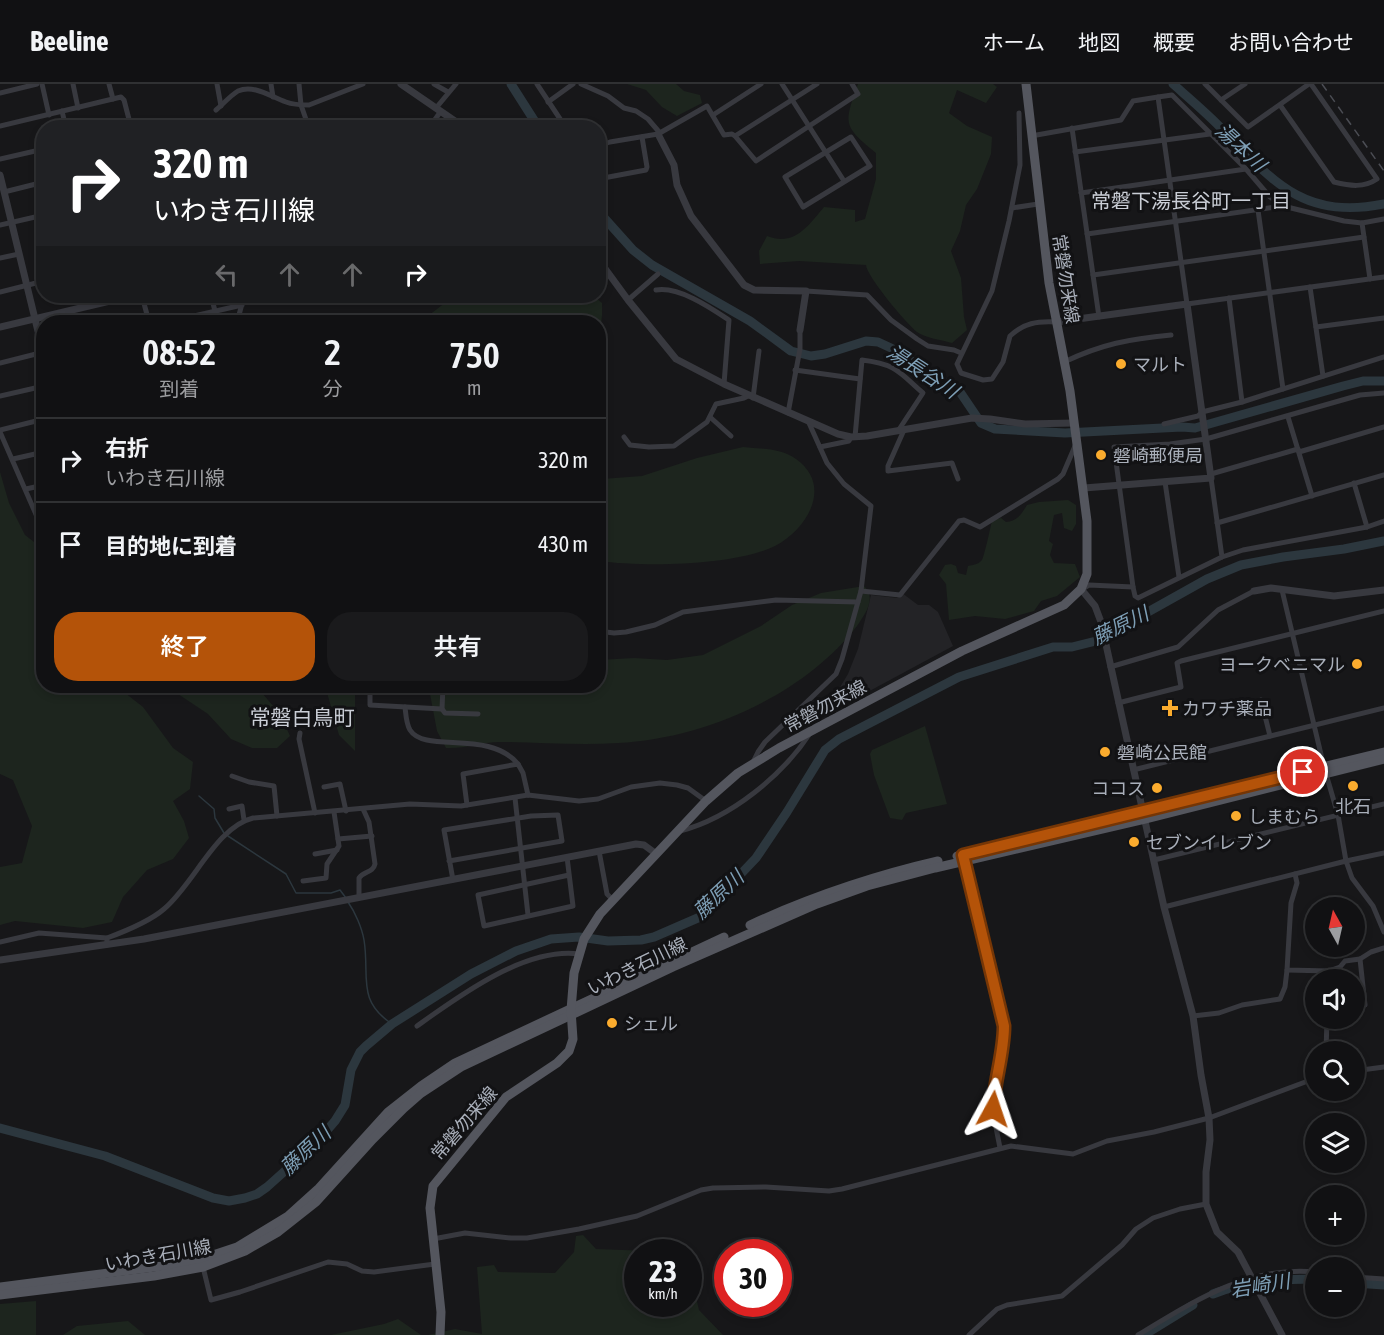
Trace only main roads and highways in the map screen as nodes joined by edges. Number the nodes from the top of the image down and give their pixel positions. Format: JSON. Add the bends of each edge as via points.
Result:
{"nodes":[{"id":1,"x":1026,"y":84,"type":"edge"},
{"id":2,"x":1384,"y":752,"type":"edge"},
{"id":3,"x":1384,"y":759,"type":"edge"},
{"id":4,"x":1325,"y":770,"type":"junction"},
{"id":5,"x":571,"y":1013,"type":"junction"},
{"id":6,"x":0,"y":1287,"type":"edge"},
{"id":7,"x":0,"y":1295,"type":"edge"},
{"id":8,"x":441,"y":1335,"type":"edge"}],
"edges":[{"from":1,"to":5,"type":"main road","name":"常磐勿来線","via":[[1038,204],[1071,391],[1087,520],[1087,574],[1082,589],[1064,605],[962,651],[753,762],[723,784],[590,927],[574,973]]},
{"from":2,"to":4,"type":"main road","name":"いわき石川線"},
{"from":3,"to":4,"type":"main road","name":"いわき石川線"},
{"from":4,"to":5,"type":"main road","name":"いわき石川線","via":[[964,858],[867,886],[793,913]]},
{"from":5,"to":6,"type":"main road","name":"いわき石川線","via":[[470,1055],[421,1086],[369,1132],[288,1216],[237,1247],[178,1264]]},
{"from":5,"to":7,"type":"main road","name":"いわき石川線","via":[[483,1056],[426,1090],[387,1124],[316,1202],[289,1225],[245,1251],[203,1267],[154,1276]]},
{"from":5,"to":8,"type":"main road","name":"常磐勿来線","via":[[573,1038],[569,1051],[506,1097],[433,1186],[430,1208]]}]}
